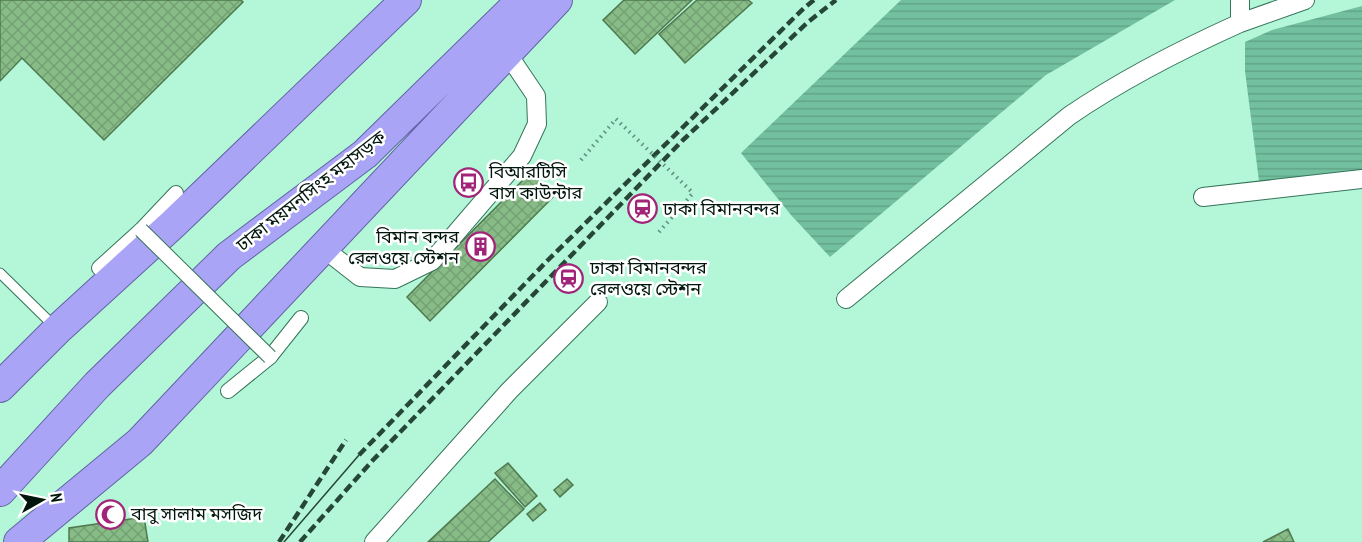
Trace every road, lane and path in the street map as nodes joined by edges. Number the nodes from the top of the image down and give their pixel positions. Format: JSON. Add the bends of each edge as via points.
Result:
{"nodes":[{"id":1,"x":406,"y":0,"type":"edge"},
{"id":2,"x":522,"y":0,"type":"edge"},
{"id":3,"x":557,"y":0,"type":"edge"},
{"id":4,"x":1240,"y":0,"type":"edge"},
{"id":5,"x":1305,"y":0,"type":"edge"},
{"id":6,"x":1240,"y":23,"type":"junction"},
{"id":7,"x":507,"y":53,"type":"junction"},
{"id":8,"x":581,"y":160,"type":"dead end"},
{"id":9,"x":1362,"y":179,"type":"edge"},
{"id":10,"x":176,"y":193,"type":"dead end"},
{"id":11,"x":1203,"y":197,"type":"dead end"},
{"id":12,"x":141,"y":230,"type":"junction"},
{"id":13,"x":659,"y":232,"type":"dead end"},
{"id":14,"x":323,"y":248,"type":"junction"},
{"id":15,"x":99,"y":268,"type":"dead end"},
{"id":16,"x":0,"y":273,"type":"edge"},
{"id":17,"x":846,"y":299,"type":"dead end"},
{"id":18,"x":598,"y":302,"type":"dead end"},
{"id":19,"x":301,"y":318,"type":"dead end"},
{"id":20,"x":58,"y":329,"type":"junction"},
{"id":21,"x":270,"y":357,"type":"junction"},
{"id":22,"x":0,"y":387,"type":"edge"},
{"id":23,"x":228,"y":390,"type":"dead end"},
{"id":24,"x":5,"y":486,"type":"edge"},
{"id":25,"x":19,"y":542,"type":"edge"},
{"id":26,"x":374,"y":542,"type":"edge"}],
"edges":[{"from":1,"to":20,"type":"highway"},
{"from":2,"to":24,"type":"highway","name":"ঢাকা ময়মনসিংহ মহাসড়ক","via":[[365,154],[229,256],[97,385]]},
{"from":3,"to":7,"type":"highway"},
{"from":4,"to":6,"type":"street"},
{"from":5,"to":6,"type":"street"},
{"from":6,"to":17,"type":"street","via":[[1108,89],[1069,116]]},
{"from":7,"to":14,"type":"highway"},
{"from":7,"to":14,"type":"street","via":[[536,96],[537,124],[522,156],[432,261],[395,279],[360,277]]},
{"from":8,"to":13,"type":"path","bridge":true,"via":[[616,119],[693,193]]},
{"from":9,"to":11,"type":"street"},
{"from":10,"to":12,"type":"street"},
{"from":12,"to":15,"type":"street"},
{"from":12,"to":21,"type":"street","bridge":true},
{"from":14,"to":25,"type":"highway","via":[[140,442]]},
{"from":16,"to":20,"type":"lane"},
{"from":18,"to":26,"type":"street","via":[[509,391]]},
{"from":19,"to":21,"type":"street"},
{"from":20,"to":22,"type":"highway"},
{"from":21,"to":23,"type":"street"}]}
